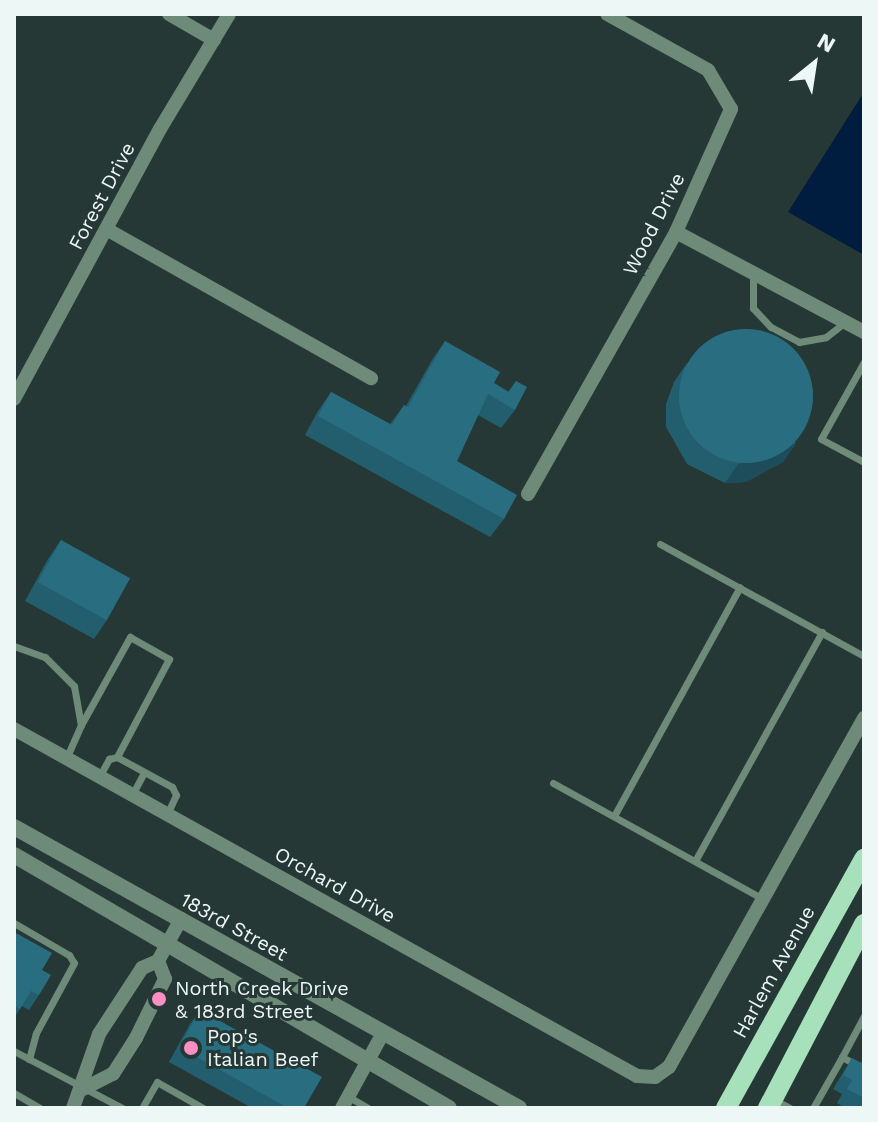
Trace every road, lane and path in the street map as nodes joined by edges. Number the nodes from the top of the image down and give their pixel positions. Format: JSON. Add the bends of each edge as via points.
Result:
{"nodes":[{"id":1,"x":169,"y":14,"type":"edge"},
{"id":2,"x":229,"y":14,"type":"edge"},
{"id":3,"x":607,"y":14,"type":"edge"},
{"id":4,"x":214,"y":40,"type":"junction"},
{"id":5,"x":108,"y":230,"type":"junction"},
{"id":6,"x":676,"y":232,"type":"junction"},
{"id":7,"x":753,"y":273,"type":"junction"},
{"id":8,"x":845,"y":322,"type":"junction"},
{"id":9,"x":864,"y":332,"type":"edge"},
{"id":10,"x":864,"y":362,"type":"edge"},
{"id":11,"x":371,"y":378,"type":"dead end"},
{"id":12,"x":14,"y":399,"type":"edge"},
{"id":13,"x":864,"y":462,"type":"edge"},
{"id":14,"x":528,"y":494,"type":"dead end"},
{"id":15,"x":660,"y":544,"type":"dead end"},
{"id":16,"x":740,"y":587,"type":"junction"},
{"id":17,"x":822,"y":632,"type":"junction"},
{"id":18,"x":14,"y":646,"type":"edge"},
{"id":19,"x":864,"y":656,"type":"edge"},
{"id":20,"x":864,"y":718,"type":"edge"},
{"id":21,"x":81,"y":725,"type":"junction"},
{"id":22,"x":14,"y":729,"type":"edge"},
{"id":23,"x":117,"y":757,"type":"junction"},
{"id":24,"x":66,"y":758,"type":"junction"},
{"id":25,"x":144,"y":772,"type":"junction"},
{"id":26,"x":99,"y":777,"type":"junction"},
{"id":27,"x":553,"y":783,"type":"dead end"},
{"id":28,"x":132,"y":795,"type":"junction"},
{"id":29,"x":167,"y":814,"type":"junction"},
{"id":30,"x":614,"y":816,"type":"junction"},
{"id":31,"x":14,"y":827,"type":"edge"},
{"id":32,"x":14,"y":855,"type":"edge"},
{"id":33,"x":864,"y":859,"type":"edge"},
{"id":34,"x":695,"y":861,"type":"junction"},
{"id":35,"x":763,"y":899,"type":"junction"},
{"id":36,"x":181,"y":919,"type":"junction"},
{"id":37,"x":14,"y":923,"type":"edge"},
{"id":38,"x":864,"y":924,"type":"edge"},
{"id":39,"x":169,"y":941,"type":"junction"},
{"id":40,"x":158,"y":961,"type":"junction"},
{"id":41,"x":864,"y":1016,"type":"edge"},
{"id":42,"x":383,"y":1033,"type":"junction"},
{"id":43,"x":14,"y":1051,"type":"edge"},
{"id":44,"x":842,"y":1057,"type":"junction"},
{"id":45,"x":29,"y":1059,"type":"junction"},
{"id":46,"x":369,"y":1059,"type":"junction"},
{"id":47,"x":864,"y":1069,"type":"edge"},
{"id":48,"x":83,"y":1089,"type":"junction"},
{"id":49,"x":15,"y":1097,"type":"edge"},
{"id":50,"x":345,"y":1102,"type":"edge"},
{"id":51,"x":777,"y":1105,"type":"edge"},
{"id":52,"x":40,"y":1108,"type":"edge"},
{"id":53,"x":73,"y":1108,"type":"edge"},
{"id":54,"x":122,"y":1108,"type":"edge"},
{"id":55,"x":142,"y":1108,"type":"edge"},
{"id":56,"x":203,"y":1108,"type":"edge"},
{"id":57,"x":368,"y":1108,"type":"edge"},
{"id":58,"x":449,"y":1108,"type":"edge"},
{"id":59,"x":519,"y":1108,"type":"edge"},
{"id":60,"x":726,"y":1108,"type":"edge"},
{"id":61,"x":813,"y":1108,"type":"edge"}],
"edges":[{"from":1,"to":4,"type":"street"},
{"from":2,"to":4,"type":"street","name":"Forest Drive"},
{"from":3,"to":6,"type":"street","name":"Wood Drive","via":[[708,70],[731,109]]},
{"from":4,"to":5,"type":"street","name":"Forest Drive"},
{"from":5,"to":11,"type":"street"},
{"from":5,"to":12,"type":"street","name":"Forest Drive"},
{"from":6,"to":7,"type":"street"},
{"from":6,"to":14,"type":"street","name":"Wood Drive"},
{"from":7,"to":8,"type":"street"},
{"from":7,"to":8,"type":"lane","via":[[753,308],[799,342],[826,337]]},
{"from":8,"to":9,"type":"street"},
{"from":10,"to":13,"type":"lane","via":[[821,439]]},
{"from":15,"to":16,"type":"lane"},
{"from":16,"to":17,"type":"lane"},
{"from":16,"to":30,"type":"lane"},
{"from":17,"to":19,"type":"lane"},
{"from":17,"to":34,"type":"lane"},
{"from":18,"to":21,"type":"lane","via":[[62,670],[74,686]]},
{"from":20,"to":35,"type":"street"},
{"from":21,"to":23,"type":"lane","via":[[130,637],[169,659]]},
{"from":21,"to":24,"type":"lane"},
{"from":22,"to":24,"type":"street","name":"Orchard Drive"},
{"from":23,"to":25,"type":"lane"},
{"from":23,"to":26,"type":"lane","via":[[109,759]]},
{"from":24,"to":26,"type":"street","name":"Orchard Drive"},
{"from":25,"to":28,"type":"lane"},
{"from":25,"to":29,"type":"lane","via":[[175,791]]},
{"from":26,"to":28,"type":"street","name":"Orchard Drive"},
{"from":27,"to":30,"type":"lane"},
{"from":28,"to":29,"type":"street","name":"Orchard Drive"},
{"from":29,"to":35,"type":"street","name":"Orchard Drive","via":[[637,1076],[655,1077],[669,1067]]},
{"from":30,"to":34,"type":"lane"},
{"from":31,"to":36,"type":"street","name":"183rd Street"},
{"from":32,"to":39,"type":"street"},
{"from":33,"to":60,"type":"main road","name":"Harlem Avenue"},
{"from":34,"to":35,"type":"lane"},
{"from":36,"to":39,"type":"street"},
{"from":36,"to":42,"type":"street","name":"183rd Street"},
{"from":37,"to":45,"type":"lane","via":[[74,963],[36,1033]]},
{"from":38,"to":51,"type":"main road"},
{"from":39,"to":40,"type":"street"},
{"from":39,"to":46,"type":"street"},
{"from":40,"to":48,"type":"street","via":[[142,968],[99,1034]]},
{"from":40,"to":48,"type":"street","via":[[165,979],[136,1038],[113,1074]]},
{"from":41,"to":44,"type":"lane"},
{"from":42,"to":46,"type":"street"},
{"from":42,"to":59,"type":"street","name":"183rd Street"},
{"from":43,"to":45,"type":"lane"},
{"from":44,"to":47,"type":"lane"},
{"from":44,"to":61,"type":"lane"},
{"from":45,"to":48,"type":"lane"},
{"from":46,"to":50,"type":"street"},
{"from":46,"to":58,"type":"street"},
{"from":48,"to":53,"type":"street"},
{"from":48,"to":54,"type":"lane"},
{"from":49,"to":52,"type":"lane"},
{"from":50,"to":57,"type":"lane"},
{"from":55,"to":56,"type":"lane","via":[[157,1082]]}]}
